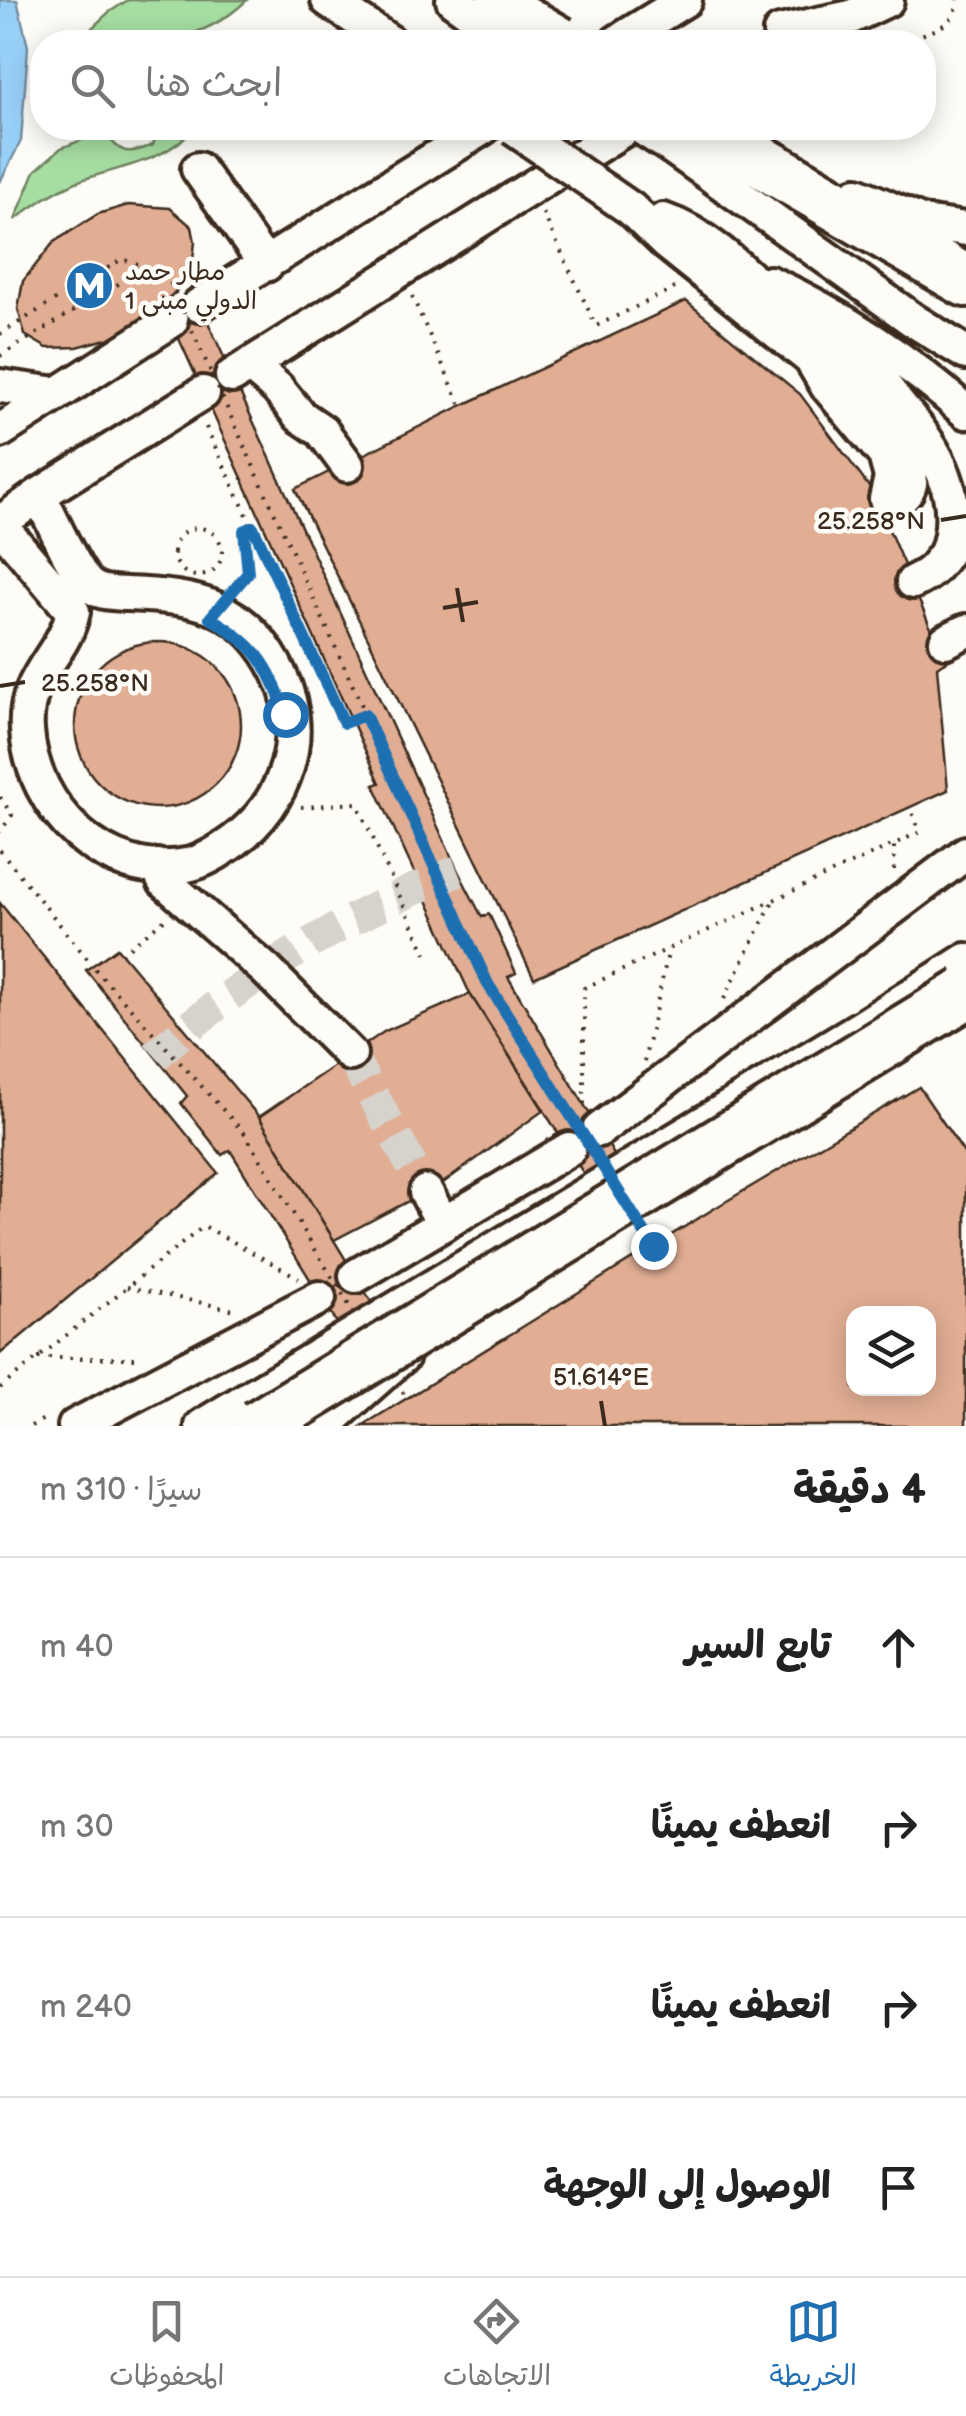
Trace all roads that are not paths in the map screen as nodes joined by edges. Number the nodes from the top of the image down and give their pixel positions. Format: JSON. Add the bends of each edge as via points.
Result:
{"nodes":[{"id":1,"x":328,"y":0,"type":"edge"},
{"id":2,"x":685,"y":0,"type":"edge"},
{"id":3,"x":833,"y":0,"type":"edge"},
{"id":4,"x":886,"y":0,"type":"edge"},
{"id":5,"x":487,"y":15,"type":"edge"},
{"id":6,"x":372,"y":30,"type":"edge"},
{"id":7,"x":527,"y":30,"type":"edge"},
{"id":8,"x":636,"y":30,"type":"edge"},
{"id":9,"x":783,"y":30,"type":"edge"},
{"id":10,"x":800,"y":30,"type":"edge"},
{"id":11,"x":464,"y":140,"type":"edge"},
{"id":12,"x":530,"y":140,"type":"edge"},
{"id":13,"x":607,"y":140,"type":"edge"},
{"id":14,"x":690,"y":140,"type":"edge"},
{"id":15,"x":694,"y":140,"type":"edge"},
{"id":16,"x":769,"y":166,"type":"junction"},
{"id":17,"x":198,"y":169,"type":"dead end"},
{"id":18,"x":618,"y":200,"type":"junction"},
{"id":19,"x":966,"y":229,"type":"edge"},
{"id":20,"x":266,"y":266,"type":"junction"},
{"id":21,"x":745,"y":272,"type":"junction"},
{"id":22,"x":966,"y":281,"type":"edge"},
{"id":23,"x":914,"y":320,"type":"junction"},
{"id":24,"x":966,"y":353,"type":"edge"},
{"id":25,"x":966,"y":372,"type":"edge"},
{"id":26,"x":879,"y":380,"type":"junction"},
{"id":27,"x":0,"y":386,"type":"edge"},
{"id":28,"x":58,"y":394,"type":"junction"},
{"id":29,"x":198,"y":397,"type":"road end"},
{"id":30,"x":964,"y":411,"type":"edge"},
{"id":31,"x":0,"y":430,"type":"edge"},
{"id":32,"x":339,"y":468,"type":"dead end"},
{"id":33,"x":966,"y":468,"type":"edge"},
{"id":34,"x":39,"y":495,"type":"junction"},
{"id":35,"x":886,"y":499,"type":"dead end"},
{"id":36,"x":0,"y":524,"type":"edge"},
{"id":37,"x":966,"y":555,"type":"edge"},
{"id":38,"x":966,"y":853,"type":"edge"},
{"id":39,"x":157,"y":866,"type":"junction"},
{"id":40,"x":966,"y":960,"type":"edge"},
{"id":41,"x":966,"y":993,"type":"edge"},
{"id":42,"x":350,"y":1054,"type":"tunnel mouth"},
{"id":43,"x":592,"y":1117,"type":"road end"},
{"id":44,"x":569,"y":1149,"type":"dead end"},
{"id":45,"x":426,"y":1192,"type":"tunnel mouth"},
{"id":46,"x":443,"y":1224,"type":"junction"},
{"id":47,"x":485,"y":1255,"type":"junction"},
{"id":48,"x":356,"y":1276,"type":"dead end"},
{"id":49,"x":311,"y":1289,"type":"road end"},
{"id":50,"x":75,"y":1426,"type":"edge"},
{"id":51,"x":202,"y":1426,"type":"edge"},
{"id":52,"x":258,"y":1426,"type":"edge"},
{"id":53,"x":324,"y":1426,"type":"edge"}],
"edges":[{"from":1,"to":6,"type":"lane"},
{"from":2,"to":8,"type":"lane"},
{"from":3,"to":9,"type":"lane"},
{"from":4,"to":10,"type":"lane","via":[[851,18]]},
{"from":5,"to":7,"type":"highway","bridge":true},
{"from":11,"to":20,"type":"lane"},
{"from":12,"to":18,"type":"lane","bridge":true},
{"from":13,"to":32,"type":"lane","via":[[241,370],[277,388],[309,440]]},
{"from":14,"to":23,"type":"lane"},
{"from":15,"to":16,"type":"highway"},
{"from":16,"to":19,"type":"lane","via":[[819,176],[923,223]]},
{"from":16,"to":22,"type":"highway"},
{"from":17,"to":20,"type":"lane"},
{"from":18,"to":21,"type":"lane","via":[[679,226]]},
{"from":18,"to":35,"type":"lane","via":[[811,359],[885,456]]},
{"from":20,"to":28,"type":"lane"},
{"from":21,"to":26,"type":"lane","via":[[798,323]]},
{"from":21,"to":30,"type":"lane","via":[[812,302]]},
{"from":23,"to":24,"type":"lane"},
{"from":23,"to":25,"type":"lane"},
{"from":26,"to":33,"type":"lane","via":[[911,396],[936,420]]},
{"from":26,"to":37,"type":"lane","via":[[958,488],[960,528],[923,577],[954,568]]},
{"from":27,"to":28,"type":"lane"},
{"from":28,"to":31,"type":"lane"},
{"from":29,"to":34,"type":"lane"},
{"from":34,"to":36,"type":"lane"},
{"from":34,"to":39,"type":"lane","via":[[86,584],[226,610],[263,648],[286,690],[294,749],[266,811],[200,862]]},
{"from":36,"to":39,"type":"lane","via":[[73,612],[34,682],[28,709],[34,770],[48,802],[73,831],[113,856]]},
{"from":38,"to":43,"type":"lane"},
{"from":39,"to":42,"type":"lane","via":[[164,881]]},
{"from":40,"to":47,"type":"lane"},
{"from":41,"to":52,"type":"highway","bridge":true},
{"from":44,"to":46,"type":"lane"},
{"from":45,"to":46,"type":"lane"},
{"from":46,"to":48,"type":"lane"},
{"from":47,"to":51,"type":"lane"},
{"from":47,"to":53,"type":"lane","via":[[412,1346]]},
{"from":49,"to":50,"type":"lane"}]}
